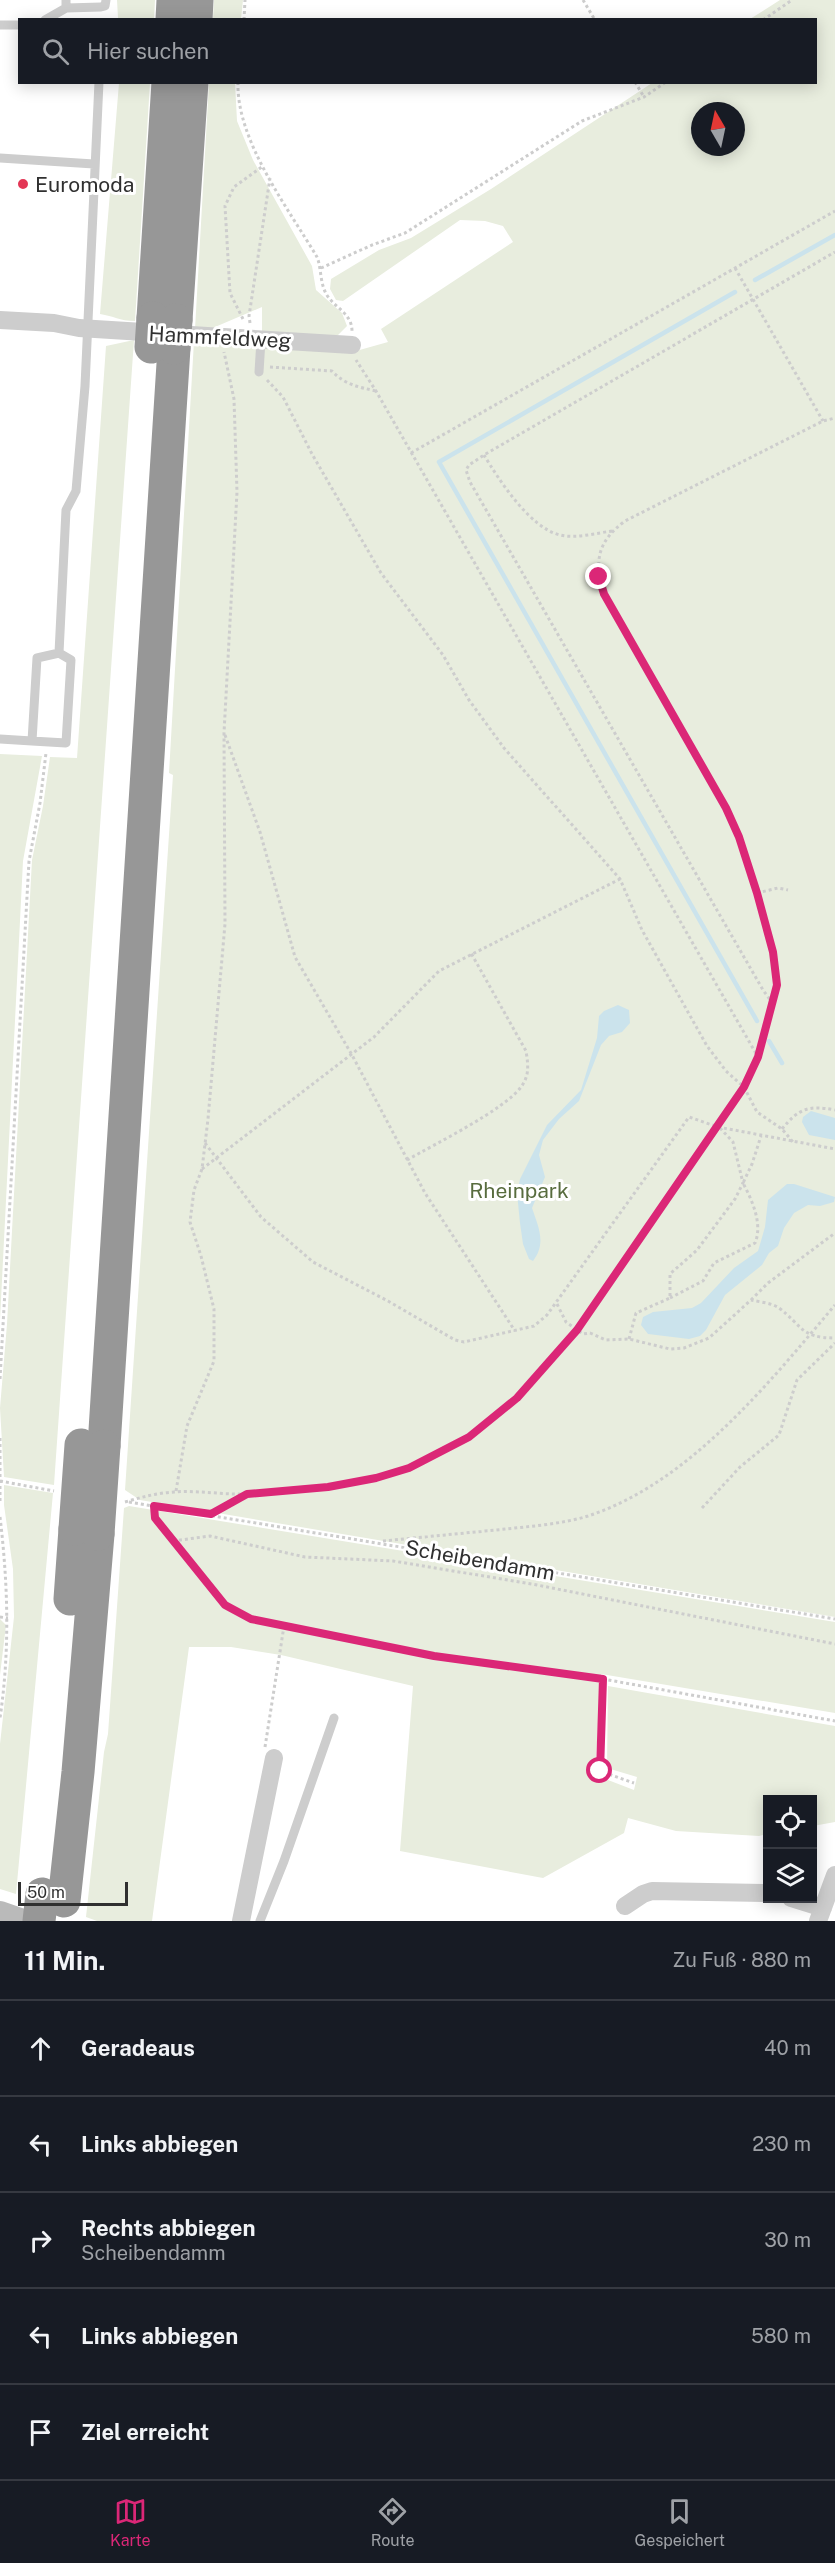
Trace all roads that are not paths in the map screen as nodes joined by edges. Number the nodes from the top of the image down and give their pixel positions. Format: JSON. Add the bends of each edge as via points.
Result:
{"nodes":[{"id":1,"x":106,"y":0,"type":"edge"},
{"id":2,"x":173,"y":0,"type":"edge"},
{"id":3,"x":197,"y":0,"type":"edge"},
{"id":4,"x":66,"y":4,"type":"edge"},
{"id":5,"x":48,"y":18,"type":"edge"},
{"id":6,"x":172,"y":18,"type":"edge"},
{"id":7,"x":196,"y":18,"type":"edge"},
{"id":8,"x":0,"y":25,"type":"edge"},
{"id":9,"x":18,"y":25,"type":"edge"},
{"id":10,"x":99,"y":84,"type":"edge"},
{"id":11,"x":168,"y":84,"type":"edge"},
{"id":12,"x":192,"y":84,"type":"edge"},
{"id":13,"x":0,"y":158,"type":"edge"},
{"id":14,"x":94,"y":164,"type":"junction"},
{"id":15,"x":0,"y":320,"type":"edge"},
{"id":16,"x":84,"y":329,"type":"junction"},
{"id":17,"x":0,"y":331,"type":"edge"},
{"id":18,"x":164,"y":333,"type":"junction"},
{"id":19,"x":257,"y":340,"type":"junction"},
{"id":20,"x":352,"y":345,"type":"road end"},
{"id":21,"x":259,"y":369,"type":"road end"},
{"id":22,"x":58,"y":653,"type":"junction"},
{"id":23,"x":0,"y":739,"type":"edge"},
{"id":24,"x":32,"y":741,"type":"junction"},
{"id":25,"x":334,"y":1718,"type":"dead end"},
{"id":26,"x":274,"y":1758,"type":"road end"},
{"id":27,"x":835,"y":1875,"type":"edge"},
{"id":28,"x":763,"y":1893,"type":"edge"},
{"id":29,"x":799,"y":1903,"type":"edge"},
{"id":30,"x":625,"y":1906,"type":"dead end"},
{"id":31,"x":52,"y":1909,"type":"edge"},
{"id":32,"x":0,"y":1914,"type":"edge"},
{"id":33,"x":820,"y":1914,"type":"edge"},
{"id":34,"x":20,"y":1921,"type":"edge"},
{"id":35,"x":241,"y":1921,"type":"edge"},
{"id":36,"x":260,"y":1921,"type":"edge"}],
"edges":[{"from":1,"to":4,"type":"lane","via":[[101,7]]},
{"from":2,"to":6,"type":"highway"},
{"from":3,"to":7,"type":"highway"},
{"from":4,"to":5,"type":"lane"},
{"from":8,"to":9,"type":"lane"},
{"from":10,"to":14,"type":"lane"},
{"from":11,"to":18,"type":"highway"},
{"from":12,"to":18,"type":"highway"},
{"from":13,"to":14,"type":"lane"},
{"from":14,"to":16,"type":"lane"},
{"from":15,"to":16,"type":"street"},
{"from":16,"to":17,"type":"street","via":[[53,334]]},
{"from":16,"to":19,"type":"street","name":"Hammfeldweg"},
{"from":16,"to":22,"type":"lane","via":[[76,491],[66,510]]},
{"from":18,"to":31,"type":"highway","bridge":true,"via":[[86,1531]]},
{"from":19,"to":20,"type":"street","name":"Hammfeldweg"},
{"from":19,"to":21,"type":"lane"},
{"from":22,"to":24,"type":"lane","via":[[37,658]]},
{"from":22,"to":24,"type":"lane","via":[[70,660],[66,743]]},
{"from":23,"to":24,"type":"lane"},
{"from":25,"to":36,"type":"lane"},
{"from":26,"to":35,"type":"street"},
{"from":27,"to":33,"type":"street"},
{"from":28,"to":30,"type":"street","via":[[652,1891]]},
{"from":29,"to":33,"type":"street"},
{"from":32,"to":34,"type":"main road"}]}
